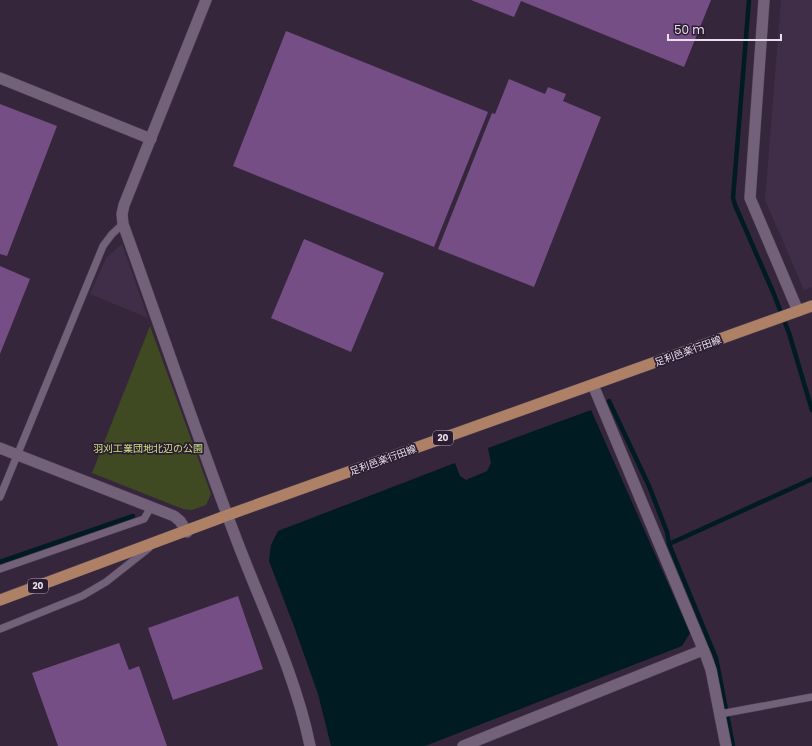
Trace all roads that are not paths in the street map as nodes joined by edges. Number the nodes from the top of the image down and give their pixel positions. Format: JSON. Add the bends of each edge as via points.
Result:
{"nodes":[{"id":1,"x":206,"y":0,"type":"edge"},
{"id":2,"x":764,"y":0,"type":"edge"},
{"id":3,"x":0,"y":78,"type":"edge"},
{"id":4,"x":151,"y":139,"type":"junction"},
{"id":5,"x":123,"y":224,"type":"junction"},
{"id":6,"x":812,"y":306,"type":"edge"},
{"id":7,"x":798,"y":311,"type":"junction"},
{"id":8,"x":593,"y":385,"type":"junction"},
{"id":9,"x":0,"y":448,"type":"edge"},
{"id":10,"x":17,"y":454,"type":"junction"},
{"id":11,"x":0,"y":498,"type":"edge"},
{"id":12,"x":151,"y":507,"type":"junction"},
{"id":13,"x":228,"y":516,"type":"junction"},
{"id":14,"x":187,"y":532,"type":"junction"},
{"id":15,"x":154,"y":544,"type":"junction"},
{"id":16,"x":0,"y":569,"type":"edge"},
{"id":17,"x":0,"y":600,"type":"edge"},
{"id":18,"x":0,"y":629,"type":"edge"},
{"id":19,"x":703,"y":650,"type":"junction"},
{"id":20,"x":812,"y":697,"type":"edge"},
{"id":21,"x":720,"y":714,"type":"junction"},
{"id":22,"x":310,"y":746,"type":"edge"},
{"id":23,"x":463,"y":746,"type":"edge"},
{"id":24,"x":726,"y":746,"type":"edge"}],
"edges":[{"from":1,"to":4,"type":"street"},
{"from":2,"to":7,"type":"street","via":[[750,198]]},
{"from":3,"to":4,"type":"street"},
{"from":4,"to":5,"type":"street","via":[[124,204]]},
{"from":5,"to":10,"type":"lane","via":[[103,246]]},
{"from":5,"to":13,"type":"street"},
{"from":6,"to":7,"type":"main road","name":"足利邑楽行田線","number":"20"},
{"from":7,"to":8,"type":"main road","name":"足利邑楽行田線","number":"20"},
{"from":8,"to":13,"type":"main road","name":"足利邑楽行田線","number":"20"},
{"from":8,"to":19,"type":"street"},
{"from":9,"to":10,"type":"street"},
{"from":10,"to":11,"type":"lane"},
{"from":10,"to":12,"type":"street"},
{"from":12,"to":14,"type":"street","via":[[174,516]]},
{"from":12,"to":16,"type":"lane","via":[[144,519]]},
{"from":13,"to":14,"type":"main road","name":"足利邑楽行田線","number":"20"},
{"from":13,"to":22,"type":"street","via":[[281,653]]},
{"from":14,"to":15,"type":"main road","name":"足利邑楽行田線","number":"20"},
{"from":15,"to":17,"type":"main road","name":"足利邑楽行田線","number":"20"},
{"from":15,"to":18,"type":"lane","via":[[106,582],[88,592]]},
{"from":19,"to":21,"type":"street","via":[[711,670]]},
{"from":19,"to":23,"type":"street"},
{"from":20,"to":21,"type":"lane"},
{"from":21,"to":24,"type":"street"}]}
